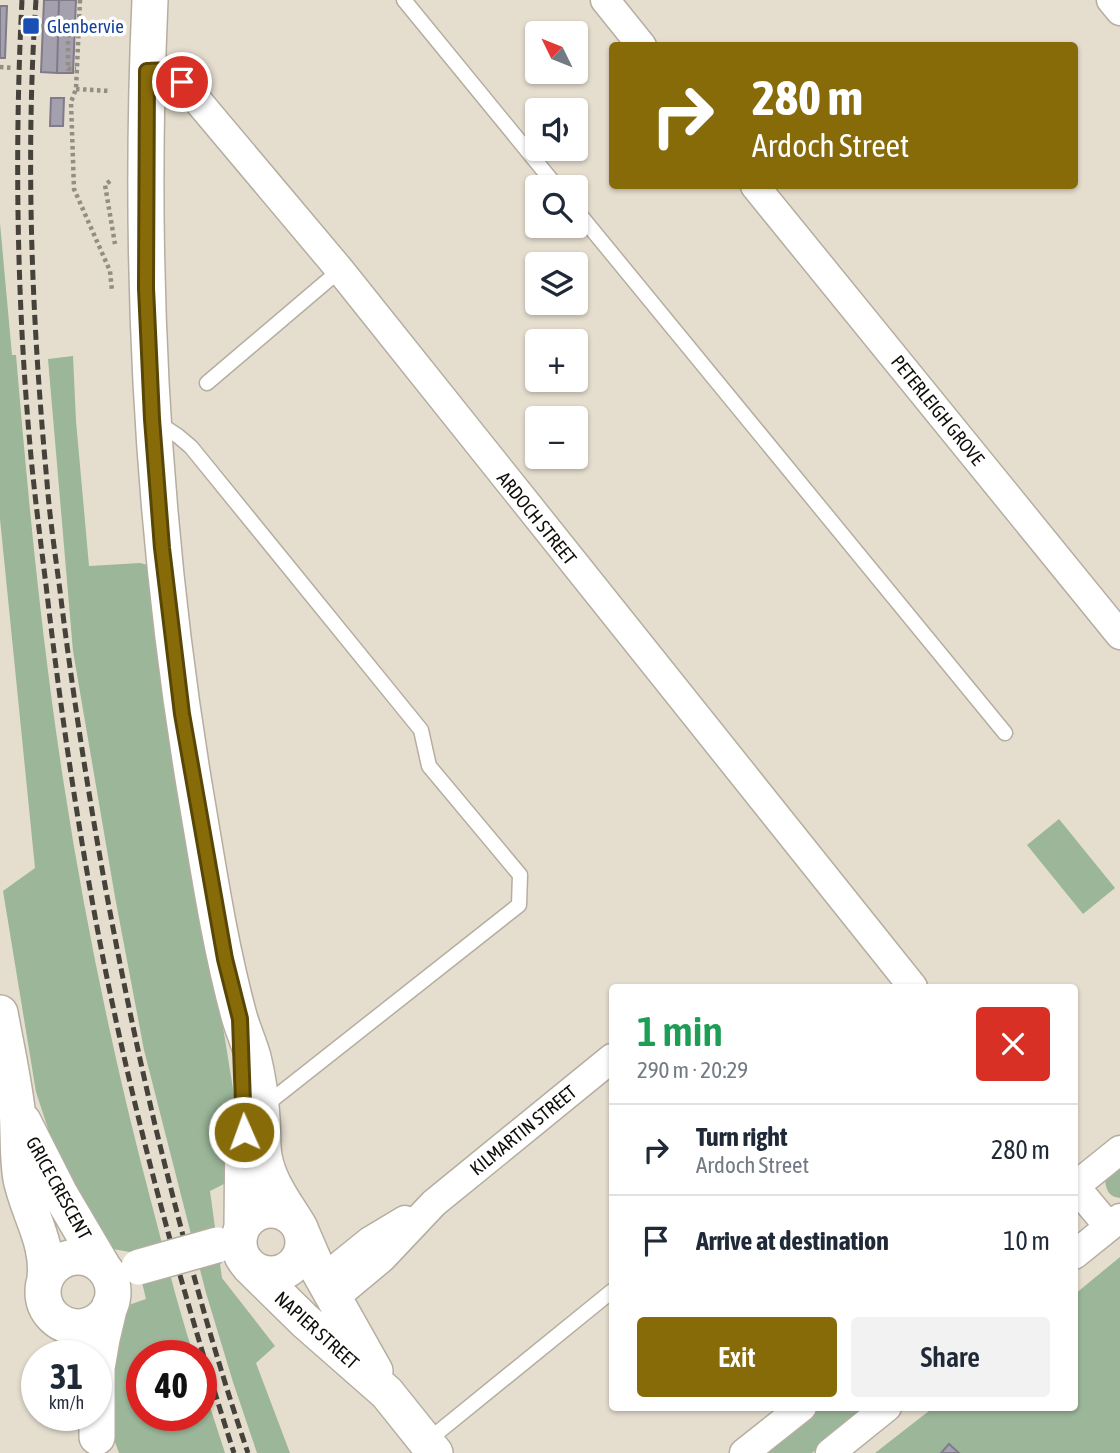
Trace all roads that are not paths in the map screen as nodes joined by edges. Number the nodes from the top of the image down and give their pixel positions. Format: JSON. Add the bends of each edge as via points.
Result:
{"nodes":[{"id":1,"x":150,"y":0,"type":"edge"},
{"id":2,"x":404,"y":0,"type":"edge"},
{"id":3,"x":605,"y":0,"type":"edge"},
{"id":4,"x":1111,"y":0,"type":"edge"},
{"id":5,"x":1120,"y":11,"type":"edge"},
{"id":6,"x":639,"y":42,"type":"edge"},
{"id":7,"x":147,"y":71,"type":"junction"},
{"id":8,"x":547,"y":175,"type":"edge"},
{"id":9,"x":757,"y":189,"type":"edge"},
{"id":10,"x":588,"y":225,"type":"edge"},
{"id":11,"x":340,"y":270,"type":"junction"},
{"id":12,"x":207,"y":383,"type":"dead end"},
{"id":13,"x":152,"y":419,"type":"junction"},
{"id":14,"x":1120,"y":635,"type":"edge"},
{"id":15,"x":1005,"y":733,"type":"dead end"},
{"id":16,"x":912,"y":984,"type":"edge"},
{"id":17,"x":0,"y":1013,"type":"edge"},
{"id":18,"x":240,"y":1019,"type":"junction"},
{"id":19,"x":609,"y":1060,"type":"edge"},
{"id":20,"x":17,"y":1108,"type":"junction"},
{"id":21,"x":262,"y":1108,"type":"junction"},
{"id":22,"x":1120,"y":1150,"type":"edge"},
{"id":23,"x":1078,"y":1184,"type":"edge"},
{"id":24,"x":1078,"y":1189,"type":"edge"},
{"id":25,"x":1114,"y":1223,"type":"edge"},
{"id":26,"x":299,"y":1227,"type":"junction"},
{"id":27,"x":236,"y":1249,"type":"junction"},
{"id":28,"x":1078,"y":1252,"type":"edge"},
{"id":29,"x":45,"y":1278,"type":"junction"},
{"id":30,"x":119,"y":1282,"type":"junction"},
{"id":31,"x":329,"y":1288,"type":"junction"},
{"id":32,"x":609,"y":1294,"type":"edge"},
{"id":33,"x":56,"y":1319,"type":"junction"},
{"id":34,"x":305,"y":1321,"type":"junction"},
{"id":35,"x":71,"y":1340,"type":"edge"},
{"id":36,"x":387,"y":1393,"type":"junction"},
{"id":37,"x":797,"y":1411,"type":"edge"},
{"id":38,"x":882,"y":1411,"type":"edge"},
{"id":39,"x":95,"y":1435,"type":"edge"},
{"id":40,"x":431,"y":1447,"type":"edge"},
{"id":41,"x":744,"y":1453,"type":"edge"},
{"id":42,"x":830,"y":1453,"type":"edge"}],
"edges":[{"from":1,"to":7,"type":"street"},
{"from":2,"to":8,"type":"lane"},
{"from":3,"to":6,"type":"street"},
{"from":4,"to":5,"type":"street"},
{"from":7,"to":11,"type":"street","name":"ARDOCH STREET","via":[[175,74]]},
{"from":7,"to":13,"type":"street","via":[[146,288]]},
{"from":9,"to":14,"type":"street","name":"PETERLEIGH GROVE"},
{"from":10,"to":15,"type":"lane"},
{"from":11,"to":12,"type":"lane"},
{"from":11,"to":16,"type":"street","name":"ARDOCH STREET"},
{"from":13,"to":18,"type":"street","via":[[182,714],[225,959]]},
{"from":13,"to":21,"type":"lane","via":[[191,447],[421,730],[429,766],[520,875],[519,905]]},
{"from":17,"to":20,"type":"street","name":"GRICE CRESCENT"},
{"from":18,"to":21,"type":"street","name":"NAPIER STREET"},
{"from":18,"to":27,"type":"street","via":[[244,1132]]},
{"from":19,"to":31,"type":"street","name":"KILMARTIN STREET","via":[[434,1203],[370,1241]]},
{"from":20,"to":29,"type":"street","name":"GRICE CRESCENT","via":[[21,1176],[46,1255]]},
{"from":20,"to":30,"type":"street","name":"GRICE CRESCENT","via":[[49,1173]]},
{"from":21,"to":26,"type":"street","name":"NAPIER STREET","via":[[266,1166]]},
{"from":22,"to":23,"type":"street"},
{"from":24,"to":25,"type":"street"},
{"from":25,"to":28,"type":"street"},
{"from":26,"to":27,"type":"street","via":[[286,1214],[258,1213],[246,1221]]},
{"from":26,"to":27,"type":"street","via":[[301,1254],[285,1271],[263,1273]]},
{"from":26,"to":31,"type":"street","name":"NAPIER STREET"},
{"from":27,"to":30,"type":"street"},
{"from":27,"to":34,"type":"street","name":"NAPIER STREET"},
{"from":29,"to":30,"type":"street","via":[[60,1261],[75,1256],[90,1258]]},
{"from":29,"to":33,"type":"street","via":[[43,1296]]},
{"from":30,"to":33,"type":"street","via":[[100,1319],[84,1326]]},
{"from":30,"to":39,"type":"street","via":[[97,1368]]},
{"from":31,"to":34,"type":"street","via":[[315,1291]]},
{"from":31,"to":36,"type":"street","name":"NAPIER STREET"},
{"from":32,"to":40,"type":"lane"},
{"from":33,"to":35,"type":"street"},
{"from":34,"to":36,"type":"street","name":"NAPIER STREET"},
{"from":36,"to":40,"type":"street","name":"NAPIER STREET"},
{"from":37,"to":41,"type":"street"},
{"from":38,"to":42,"type":"street"}]}
